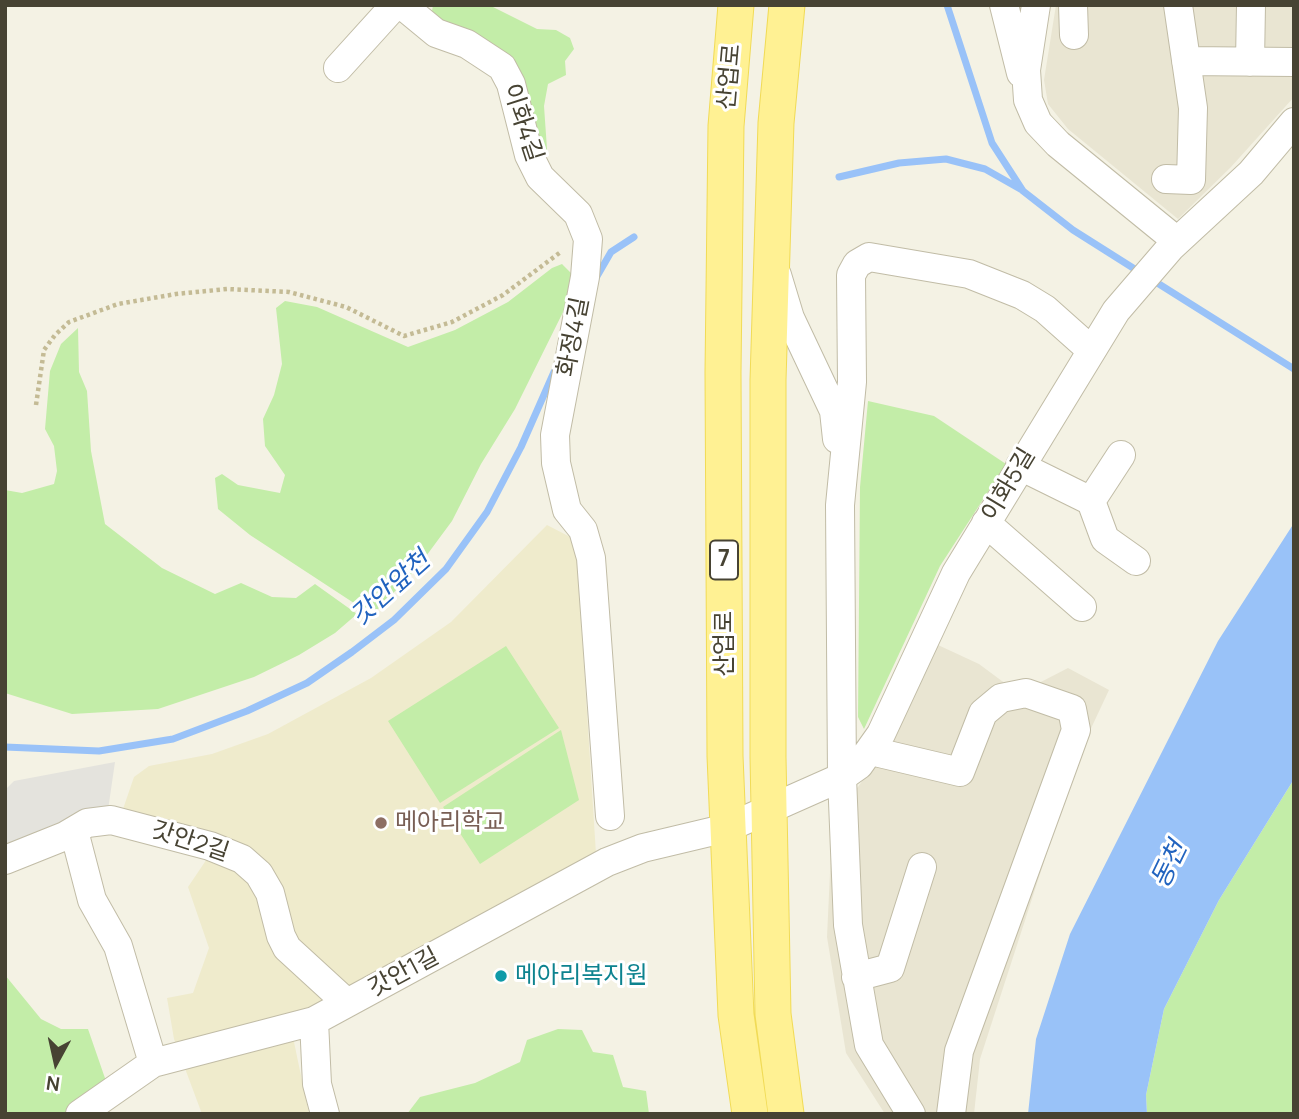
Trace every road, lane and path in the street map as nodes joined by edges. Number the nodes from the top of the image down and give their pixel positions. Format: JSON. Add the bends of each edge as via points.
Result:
{"nodes":[{"id":1,"x":395,"y":5,"type":"edge"},
{"id":2,"x":402,"y":5,"type":"edge"},
{"id":3,"x":736,"y":5,"type":"edge"},
{"id":4,"x":787,"y":5,"type":"edge"},
{"id":5,"x":1004,"y":5,"type":"edge"},
{"id":6,"x":1036,"y":5,"type":"edge"},
{"id":7,"x":1073,"y":5,"type":"edge"},
{"id":8,"x":1178,"y":5,"type":"edge"},
{"id":9,"x":1251,"y":5,"type":"edge"},
{"id":10,"x":1074,"y":35,"type":"dead end"},
{"id":11,"x":1186,"y":61,"type":"junction"},
{"id":12,"x":1250,"y":62,"type":"junction"},
{"id":13,"x":1294,"y":62,"type":"edge"},
{"id":14,"x":338,"y":68,"type":"dead end"},
{"id":15,"x":1028,"y":100,"type":"junction"},
{"id":16,"x":1294,"y":122,"type":"edge"},
{"id":17,"x":1166,"y":179,"type":"dead end"},
{"id":18,"x":588,"y":239,"type":"junction"},
{"id":19,"x":1174,"y":244,"type":"junction"},
{"id":20,"x":772,"y":254,"type":"junction"},
{"id":21,"x":1091,"y":350,"type":"junction"},
{"id":22,"x":36,"y":405,"type":"dead end"},
{"id":23,"x":1121,"y":455,"type":"dead end"},
{"id":24,"x":1020,"y":466,"type":"junction"},
{"id":25,"x":1091,"y":501,"type":"junction"},
{"id":26,"x":840,"y":505,"type":"junction"},
{"id":27,"x":986,"y":523,"type":"junction"},
{"id":28,"x":1136,"y":561,"type":"dead end"},
{"id":29,"x":1082,"y":607,"type":"dead end"},
{"id":30,"x":871,"y":751,"type":"junction"},
{"id":31,"x":842,"y":777,"type":"junction"},
{"id":32,"x":768,"y":809,"type":"junction"},
{"id":33,"x":610,"y":816,"type":"dead end"},
{"id":34,"x":727,"y":828,"type":"junction"},
{"id":35,"x":74,"y":831,"type":"junction"},
{"id":36,"x":5,"y":860,"type":"edge"},
{"id":37,"x":922,"y":867,"type":"dead end"},
{"id":38,"x":856,"y":977,"type":"junction"},
{"id":39,"x":347,"y":1003,"type":"junction"},
{"id":40,"x":314,"y":1021,"type":"junction"},
{"id":41,"x":153,"y":1063,"type":"junction"},
{"id":42,"x":80,"y":1114,"type":"edge"},
{"id":43,"x":325,"y":1114,"type":"edge"},
{"id":44,"x":750,"y":1114,"type":"edge"},
{"id":45,"x":786,"y":1114,"type":"edge"},
{"id":46,"x":911,"y":1114,"type":"edge"},
{"id":47,"x":951,"y":1114,"type":"edge"}],
"edges":[{"from":1,"to":14,"type":"street"},
{"from":2,"to":18,"type":"street","name":"이화4길","via":[[436,33],[467,44],[502,67],[529,155],[540,177],[578,214]]},
{"from":3,"to":34,"type":"main road","name":"산업로","number":"7","via":[[726,126],[724,304]]},
{"from":4,"to":20,"type":"main road","name":"산업로","number":"7","via":[[776,123]]},
{"from":5,"to":15,"type":"street"},
{"from":6,"to":15,"type":"street","via":[[1026,70]]},
{"from":7,"to":10,"type":"street"},
{"from":8,"to":11,"type":"street"},
{"from":9,"to":12,"type":"street"},
{"from":11,"to":12,"type":"street"},
{"from":11,"to":17,"type":"street","via":[[1193,108],[1191,180]]},
{"from":12,"to":13,"type":"street"},
{"from":15,"to":19,"type":"street","via":[[1038,123],[1058,144]]},
{"from":16,"to":19,"type":"street","name":"이화5길","via":[[1251,173]]},
{"from":18,"to":22,"type":"path","via":[[548,261],[503,295],[452,322],[404,336],[346,307],[289,292],[227,289],[118,304],[69,322],[55,335],[44,350]]},
{"from":18,"to":33,"type":"street","name":"화정4길","via":[[555,435],[556,463],[567,510],[583,530],[591,558]]},
{"from":19,"to":21,"type":"street","name":"이화5길","via":[[1116,311]]},
{"from":20,"to":26,"type":"street","via":[[790,318],[834,411]]},
{"from":20,"to":32,"type":"main road","name":"산업로","number":"7"},
{"from":21,"to":24,"type":"street","name":"이화5길"},
{"from":21,"to":26,"type":"street","via":[[1045,309],[1000,284],[969,274],[869,257],[857,264],[851,275],[852,382]]},
{"from":23,"to":25,"type":"street"},
{"from":24,"to":25,"type":"street"},
{"from":24,"to":27,"type":"street","name":"이화5길"},
{"from":25,"to":28,"type":"street","via":[[1105,538]]},
{"from":26,"to":31,"type":"street"},
{"from":27,"to":29,"type":"street"},
{"from":27,"to":30,"type":"street","name":"이화5길","via":[[956,573]]},
{"from":30,"to":31,"type":"street","name":"이화5길"},
{"from":30,"to":47,"type":"street","via":[[960,772],[983,713],[1001,698],[1026,693],[1072,709],[1076,730],[959,1051]]},
{"from":31,"to":32,"type":"street","name":"이화5길"},
{"from":31,"to":38,"type":"street","via":[[848,925]]},
{"from":32,"to":34,"type":"street","name":"이화5길"},
{"from":32,"to":45,"type":"main road","name":"산업로","number":"7","via":[[773,1014]]},
{"from":34,"to":39,"type":"street","name":"갓안1길","via":[[643,848],[607,862]]},
{"from":34,"to":44,"type":"main road","name":"산업로","number":"7","via":[[736,1015]]},
{"from":35,"to":36,"type":"street","name":"갓안2길"},
{"from":35,"to":39,"type":"street","name":"갓안2길","via":[[87,823],[111,820],[198,842],[242,859],[259,874],[270,893],[287,948]]},
{"from":35,"to":41,"type":"street","via":[[92,900],[118,946]]},
{"from":37,"to":38,"type":"street","via":[[890,968]]},
{"from":38,"to":46,"type":"street","via":[[869,1045]]},
{"from":39,"to":40,"type":"street","name":"갓안1길"},
{"from":40,"to":41,"type":"street","name":"갓안1길"},
{"from":40,"to":43,"type":"street","via":[[317,1084]]},
{"from":41,"to":42,"type":"street","name":"갓안1길"}]}
